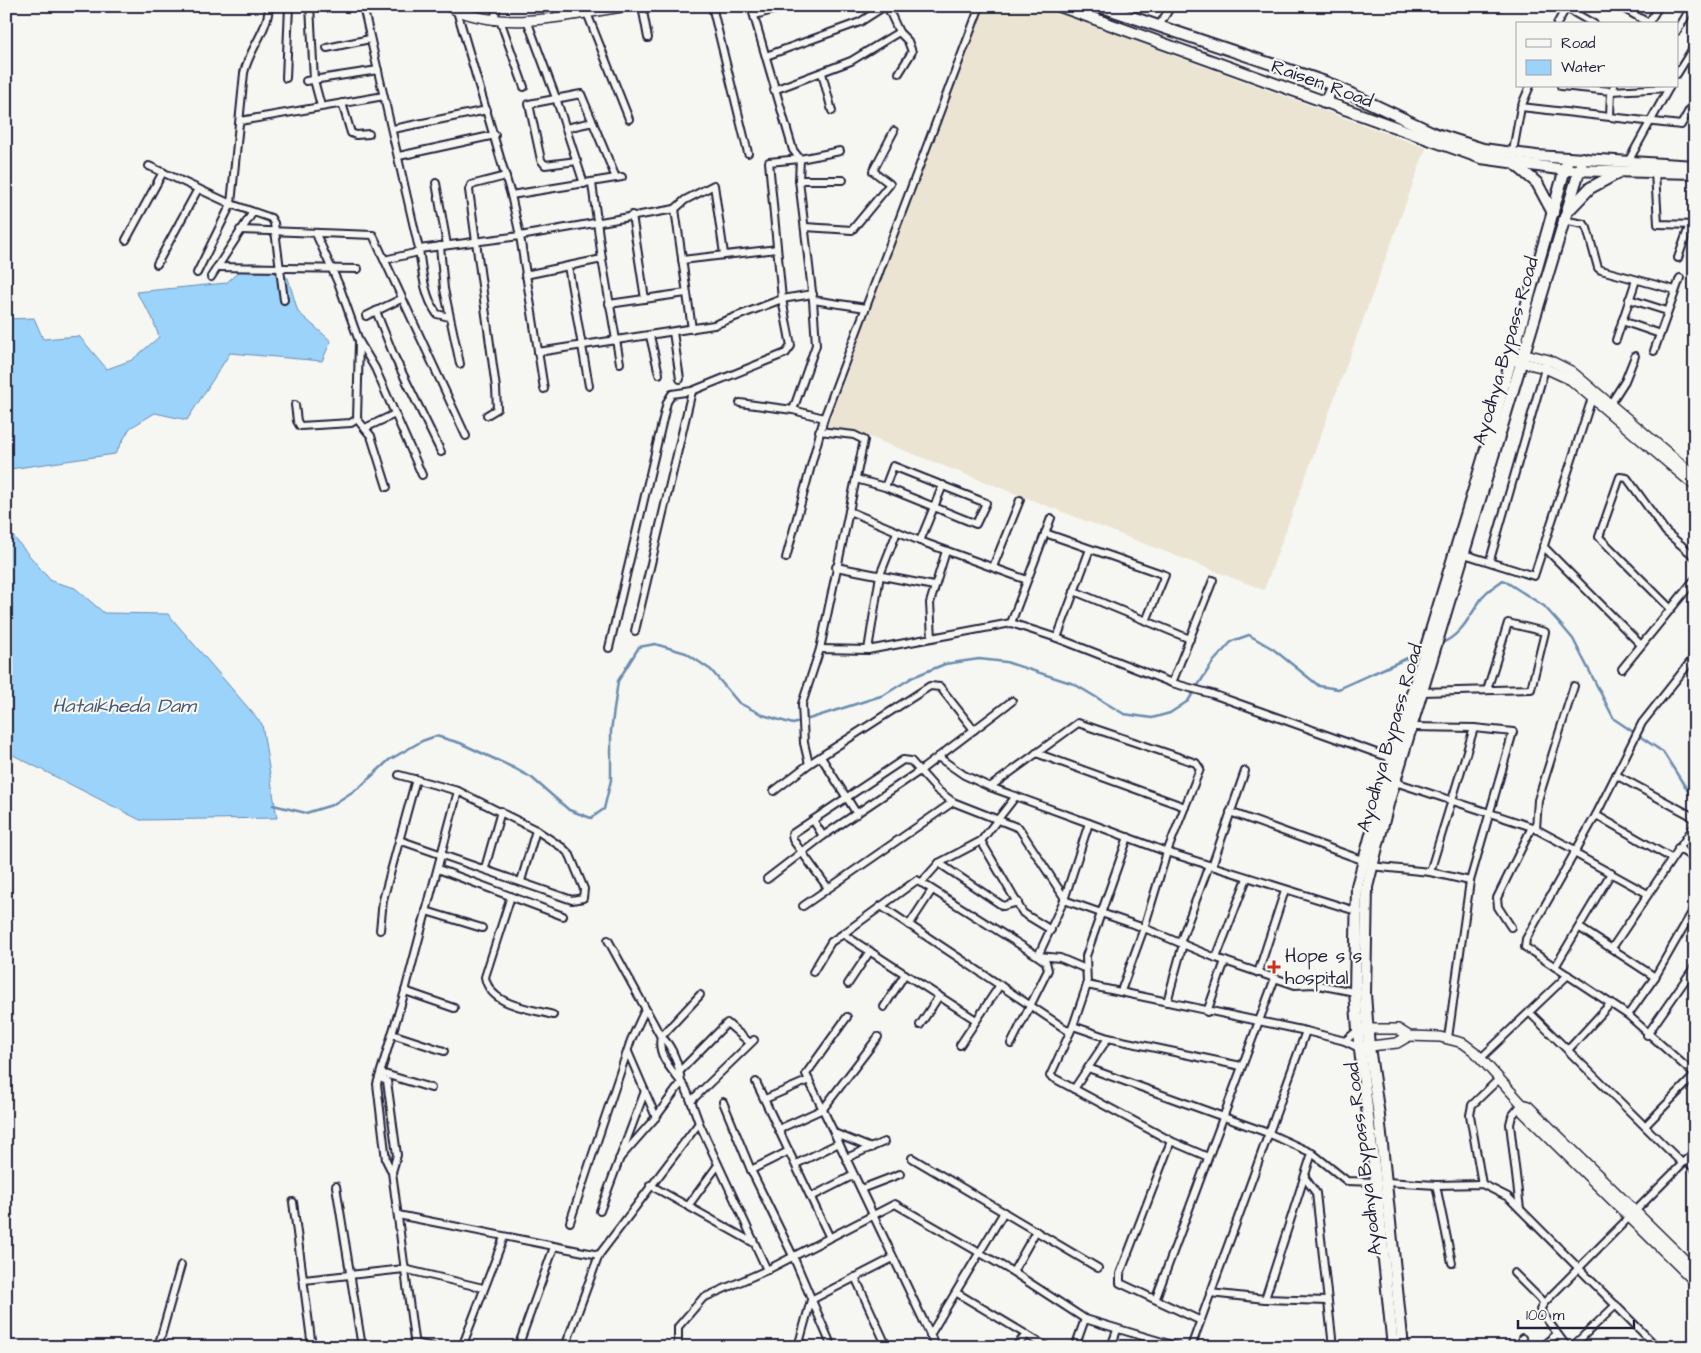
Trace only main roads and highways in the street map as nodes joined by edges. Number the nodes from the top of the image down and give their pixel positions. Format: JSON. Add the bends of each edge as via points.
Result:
{"nodes":[{"id":1,"x":1059,"y":6,"type":"edge"},
{"id":2,"x":1099,"y":6,"type":"edge"},
{"id":3,"x":1333,"y":85,"type":"junction"},
{"id":4,"x":1325,"y":103,"type":"junction"},
{"id":5,"x":1568,"y":158,"type":"junction"},
{"id":6,"x":1583,"y":158,"type":"junction"},
{"id":7,"x":1514,"y":163,"type":"junction"},
{"id":8,"x":1695,"y":166,"type":"edge"},
{"id":9,"x":1566,"y":170,"type":"junction"},
{"id":10,"x":1579,"y":170,"type":"junction"},
{"id":11,"x":1621,"y":171,"type":"junction"},
{"id":12,"x":1695,"y":173,"type":"edge"},
{"id":13,"x":1560,"y":216,"type":"junction"},
{"id":14,"x":1518,"y":356,"type":"junction"},
{"id":15,"x":1437,"y":623,"type":"junction"},
{"id":16,"x":1423,"y":674,"type":"junction"},
{"id":17,"x":1397,"y":760,"type":"junction"},
{"id":18,"x":1361,"y":912,"type":"junction"},
{"id":19,"x":1363,"y":1029,"type":"junction"},
{"id":20,"x":1381,"y":1182,"type":"junction"},
{"id":21,"x":1393,"y":1347,"type":"edge"},
{"id":22,"x":1403,"y":1347,"type":"edge"}],
"edges":[{"from":1,"to":4,"type":"main road","name":"Raisen Road"},
{"from":2,"to":3,"type":"main road","name":"Raisen Road"},
{"from":3,"to":4,"type":"main road"},
{"from":3,"to":5,"type":"main road","name":"Raisen Road","via":[[1436,134],[1483,149]]},
{"from":4,"to":7,"type":"main road","name":"Raisen Road","via":[[1475,156]]},
{"from":5,"to":6,"type":"main road","name":"Raisen Road"},
{"from":5,"to":9,"type":"main road","name":"Ayodhya Bypass Road"},
{"from":6,"to":8,"type":"main road","name":"Raisen Road"},
{"from":6,"to":10,"type":"main road","name":"Ayodhya Bypass Road"},
{"from":7,"to":9,"type":"main road","name":"Raisen Road"},
{"from":7,"to":13,"type":"main road","via":[[1538,183]]},
{"from":9,"to":10,"type":"main road","name":"Raisen Road"},
{"from":9,"to":13,"type":"main road","name":"Ayodhya Bypass Road"},
{"from":10,"to":11,"type":"main road","name":"Raisen Road"},
{"from":10,"to":13,"type":"main road","name":"Ayodhya Bypass Road"},
{"from":11,"to":12,"type":"main road","name":"Raisen Road"},
{"from":11,"to":13,"type":"main road","via":[[1590,188]]},
{"from":13,"to":14,"type":"main road","name":"Ayodhya Bypass Road"},
{"from":14,"to":15,"type":"main road","name":"Ayodhya Bypass Road"},
{"from":14,"to":15,"type":"main road","name":"Ayodhya Bypass Road","via":[[1464,554]]},
{"from":15,"to":16,"type":"main road","name":"Ayodhya Bypass Road"},
{"from":16,"to":17,"type":"main road","name":"Ayodhya Bypass Road"},
{"from":16,"to":17,"type":"main road","name":"Ayodhya Bypass Road","via":[[1422,692],[1412,727]]},
{"from":17,"to":18,"type":"main road","name":"Ayodhya Bypass Road","via":[[1357,886]]},
{"from":18,"to":19,"type":"main road","name":"Ayodhya Bypass Road","via":[[1365,994]]},
{"from":18,"to":19,"type":"main road","name":"Ayodhya Bypass Road","via":[[1355,992]]},
{"from":19,"to":20,"type":"main road","name":"Ayodhya Bypass Road"},
{"from":20,"to":21,"type":"main road","name":"Ayodhya Bypass Road"},
{"from":20,"to":22,"type":"main road","name":"Ayodhya Bypass Road"}]}
